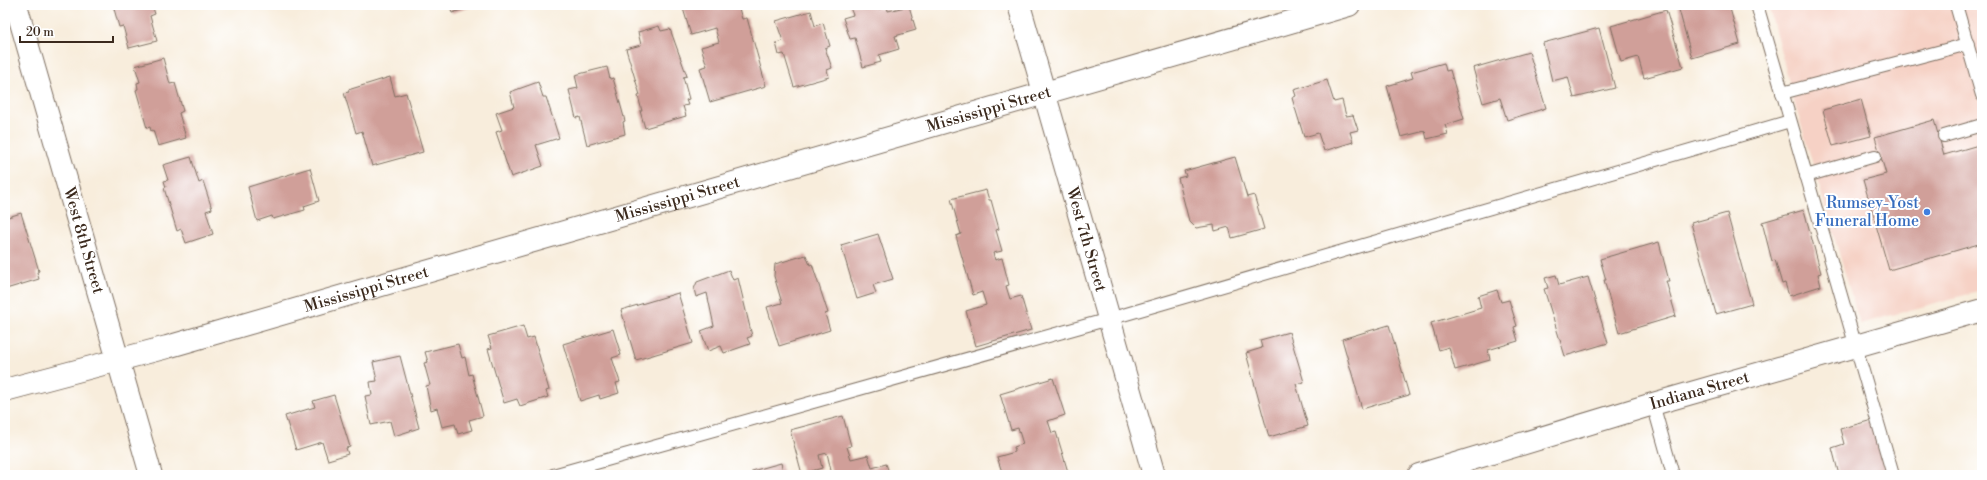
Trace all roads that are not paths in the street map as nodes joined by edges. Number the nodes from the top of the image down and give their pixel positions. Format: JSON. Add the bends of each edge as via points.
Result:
{"nodes":[{"id":1,"x":16,"y":5,"type":"edge"},
{"id":2,"x":1019,"y":5,"type":"edge"},
{"id":3,"x":1349,"y":5,"type":"edge"},
{"id":4,"x":1757,"y":5,"type":"edge"},
{"id":5,"x":1956,"y":5,"type":"edge"},
{"id":6,"x":1968,"y":44,"type":"junction"},
{"id":7,"x":1977,"y":57,"type":"edge"},
{"id":8,"x":1045,"y":93,"type":"junction"},
{"id":9,"x":1782,"y":93,"type":"junction"},
{"id":10,"x":1982,"y":95,"type":"edge"},
{"id":11,"x":1790,"y":121,"type":"junction"},
{"id":12,"x":1982,"y":126,"type":"edge"},
{"id":13,"x":1944,"y":136,"type":"dead end"},
{"id":14,"x":1875,"y":156,"type":"dead end"},
{"id":15,"x":1806,"y":176,"type":"junction"},
{"id":16,"x":1982,"y":310,"type":"edge"},
{"id":17,"x":1109,"y":319,"type":"junction"},
{"id":18,"x":1855,"y":346,"type":"junction"},
{"id":19,"x":117,"y":360,"type":"junction"},
{"id":20,"x":5,"y":390,"type":"edge"},
{"id":21,"x":1652,"y":404,"type":"junction"},
{"id":22,"x":151,"y":475,"type":"edge"},
{"id":23,"x":553,"y":475,"type":"edge"},
{"id":24,"x":1154,"y":475,"type":"edge"},
{"id":25,"x":1419,"y":475,"type":"edge"},
{"id":26,"x":1673,"y":475,"type":"edge"},
{"id":27,"x":1893,"y":475,"type":"edge"}],
"edges":[{"from":1,"to":19,"type":"street","name":"West 8th Street"},
{"from":2,"to":8,"type":"street","name":"West 7th Street"},
{"from":3,"to":8,"type":"street","name":"Mississippi Street"},
{"from":4,"to":9,"type":"lane"},
{"from":5,"to":6,"type":"lane"},
{"from":6,"to":7,"type":"lane"},
{"from":6,"to":9,"type":"lane"},
{"from":7,"to":10,"type":"lane"},
{"from":8,"to":17,"type":"street","name":"West 7th Street"},
{"from":8,"to":19,"type":"street","name":"Mississippi Street"},
{"from":9,"to":11,"type":"lane"},
{"from":11,"to":15,"type":"lane"},
{"from":11,"to":17,"type":"lane"},
{"from":12,"to":13,"type":"lane"},
{"from":14,"to":15,"type":"lane"},
{"from":15,"to":18,"type":"lane"},
{"from":16,"to":18,"type":"street","name":"Indiana Street"},
{"from":17,"to":23,"type":"lane"},
{"from":17,"to":24,"type":"street","name":"West 7th Street"},
{"from":18,"to":21,"type":"street","name":"Indiana Street"},
{"from":18,"to":27,"type":"lane"},
{"from":19,"to":20,"type":"street","name":"Mississippi Street"},
{"from":19,"to":22,"type":"street","name":"West 8th Street"},
{"from":21,"to":25,"type":"street","name":"Indiana Street"},
{"from":21,"to":26,"type":"lane"}]}
